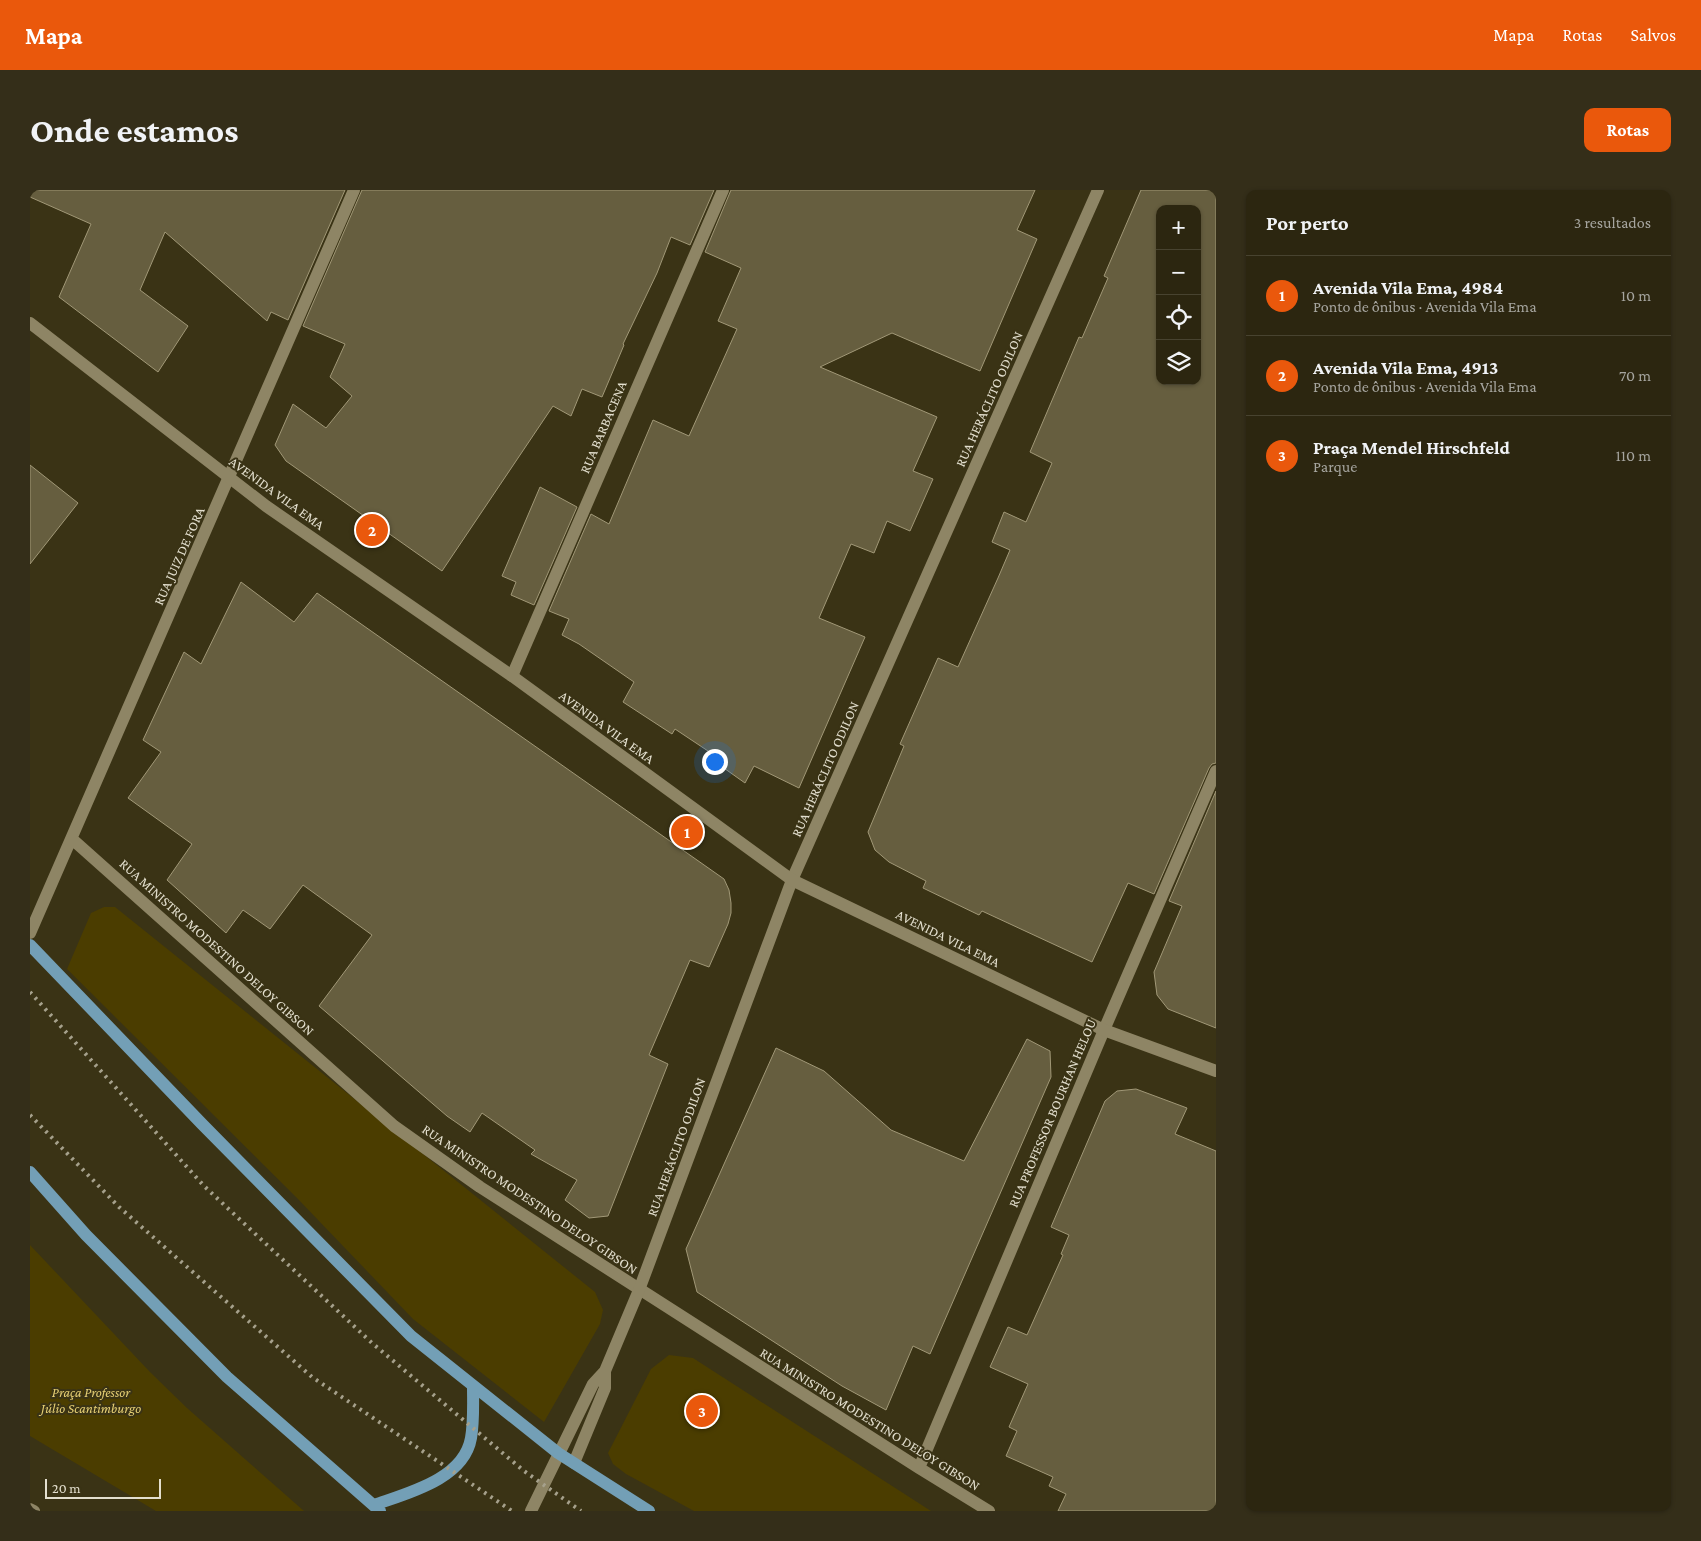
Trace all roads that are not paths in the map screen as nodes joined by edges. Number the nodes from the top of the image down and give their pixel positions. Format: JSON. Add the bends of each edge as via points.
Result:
{"nodes":[{"id":1,"x":354,"y":190,"type":"edge"},
{"id":2,"x":723,"y":190,"type":"edge"},
{"id":3,"x":1098,"y":190,"type":"edge"},
{"id":4,"x":30,"y":323,"type":"edge"},
{"id":5,"x":229,"y":478,"type":"junction"},
{"id":6,"x":512,"y":676,"type":"junction"},
{"id":7,"x":1216,"y":771,"type":"edge"},
{"id":8,"x":72,"y":839,"type":"junction"},
{"id":9,"x":792,"y":880,"type":"junction"},
{"id":10,"x":30,"y":933,"type":"edge"},
{"id":11,"x":30,"y":945,"type":"edge"},
{"id":12,"x":1104,"y":1030,"type":"junction"},
{"id":13,"x":1216,"y":1071,"type":"edge"},
{"id":14,"x":30,"y":1172,"type":"edge"},
{"id":15,"x":639,"y":1290,"type":"junction"},
{"id":16,"x":605,"y":1371,"type":"junction"},
{"id":17,"x":473,"y":1387,"type":"junction"},
{"id":18,"x":558,"y":1453,"type":"junction"},
{"id":19,"x":574,"y":1463,"type":"junction"},
{"id":20,"x":919,"y":1468,"type":"junction"},
{"id":21,"x":377,"y":1508,"type":"edge"},
{"id":22,"x":30,"y":1509,"type":"edge"},
{"id":23,"x":34,"y":1511,"type":"edge"},
{"id":24,"x":530,"y":1511,"type":"edge"},
{"id":25,"x":649,"y":1511,"type":"edge"},
{"id":26,"x":989,"y":1511,"type":"edge"}],
"edges":[{"from":1,"to":5,"type":"street","name":"RUA JUIZ DE FORA"},
{"from":2,"to":6,"type":"street","name":"RUA BARBACENA"},
{"from":3,"to":9,"type":"street","name":"RUA HERÁCLITO ODILON"},
{"from":4,"to":5,"type":"street","name":"AVENIDA VILA EMA"},
{"from":5,"to":6,"type":"street","name":"AVENIDA VILA EMA"},
{"from":5,"to":8,"type":"street","name":"RUA JUIZ DE FORA"},
{"from":6,"to":9,"type":"street","name":"AVENIDA VILA EMA"},
{"from":7,"to":12,"type":"street","name":"RUA PROFESSOR BOURHAN HELOU"},
{"from":8,"to":10,"type":"street","name":"RUA JUIZ DE FORA"},
{"from":8,"to":15,"type":"street","name":"RUA MINISTRO MODESTINO DELOY GIBSON","via":[[394,1126],[480,1188]]},
{"from":9,"to":12,"type":"street","name":"AVENIDA VILA EMA"},
{"from":9,"to":15,"type":"street","name":"RUA HERÁCLITO ODILON"},
{"from":11,"to":17,"type":"main road","via":[[411,1336]]},
{"from":12,"to":13,"type":"street","name":"AVENIDA VILA EMA"},
{"from":12,"to":20,"type":"street","name":"RUA PROFESSOR BOURHAN HELOU"},
{"from":14,"to":21,"type":"main road","via":[[86,1235],[227,1377]]},
{"from":15,"to":16,"type":"street","name":"RUA HERÁCLITO ODILON"},
{"from":15,"to":20,"type":"street","name":"RUA MINISTRO MODESTINO DELOY GIBSON"},
{"from":16,"to":18,"type":"street","name":"RUA HERÁCLITO ODILON","via":[[593,1384]]},
{"from":16,"to":19,"type":"street","name":"RUA HERÁCLITO ODILON","via":[[605,1388]]},
{"from":17,"to":18,"type":"main road"},
{"from":17,"to":21,"type":"main road","via":[[471,1437],[460,1462],[439,1480]]},
{"from":18,"to":19,"type":"main road"},
{"from":18,"to":24,"type":"street","name":"RUA HERÁCLITO ODILON"},
{"from":19,"to":25,"type":"main road"},
{"from":20,"to":26,"type":"street","name":"RUA MINISTRO MODESTINO DELOY GIBSON"},
{"from":22,"to":23,"type":"street"}]}
